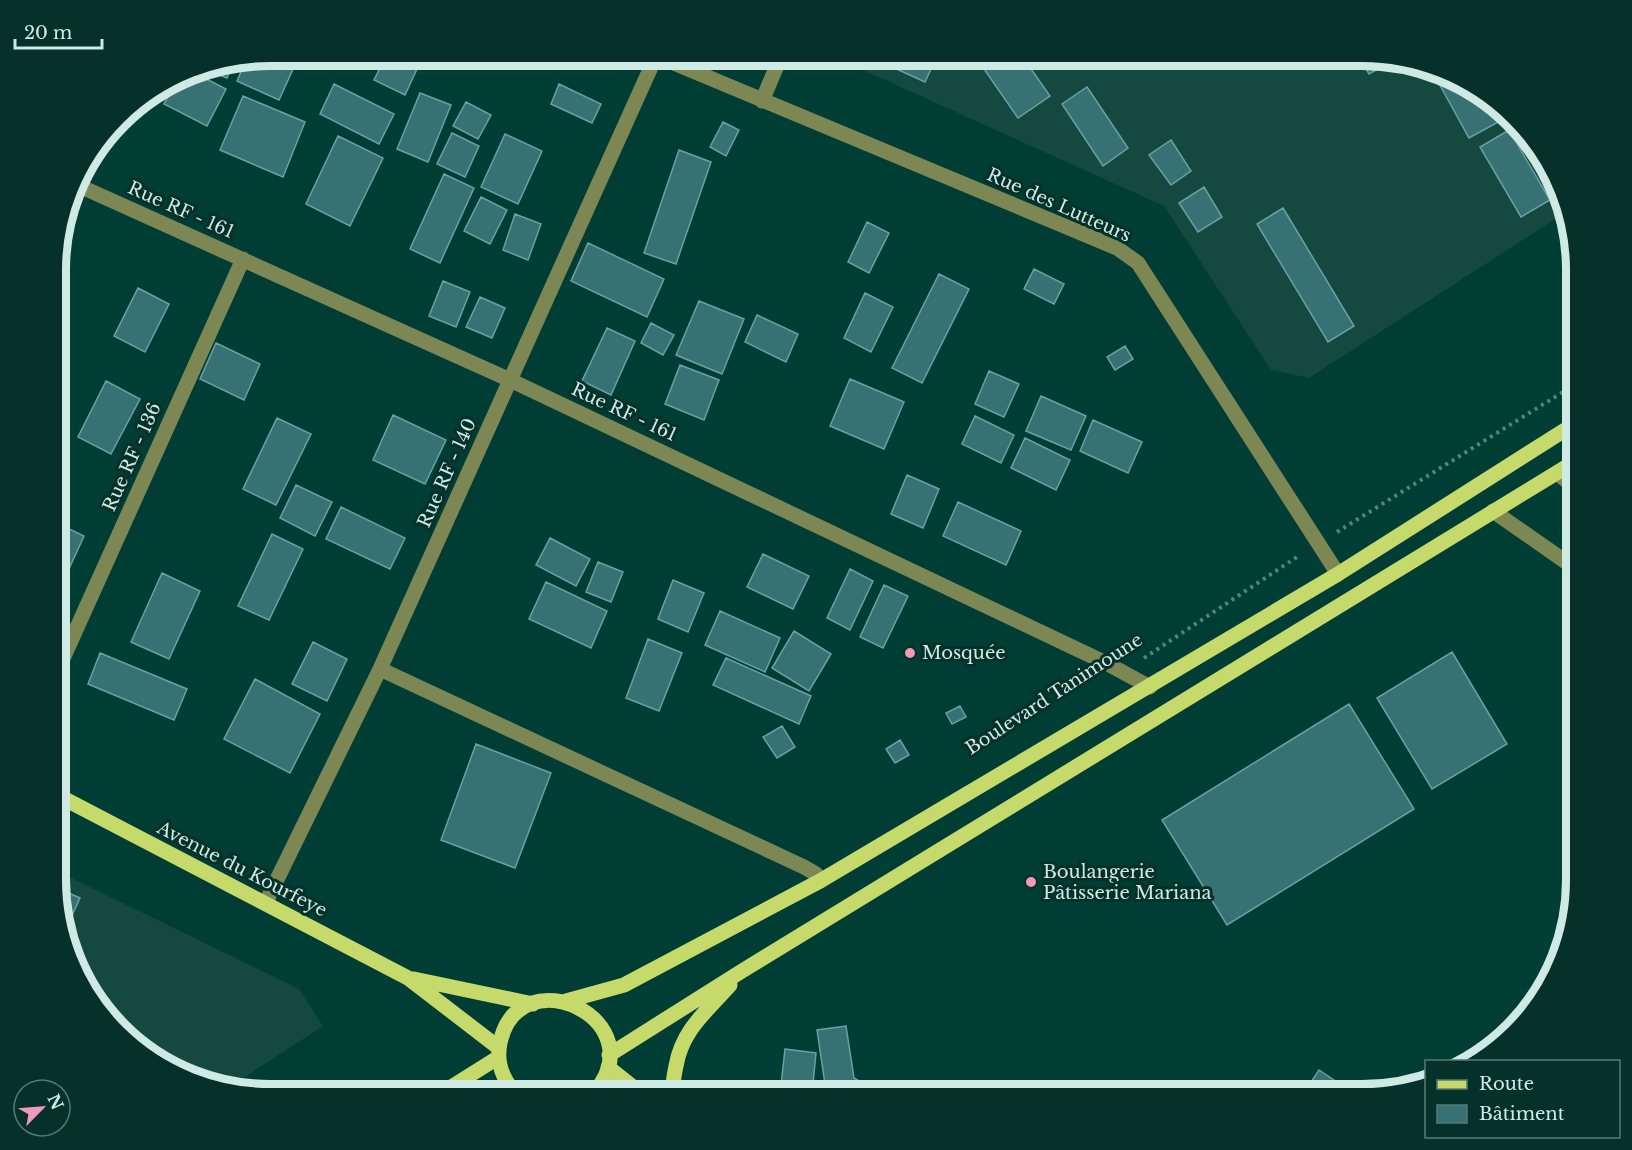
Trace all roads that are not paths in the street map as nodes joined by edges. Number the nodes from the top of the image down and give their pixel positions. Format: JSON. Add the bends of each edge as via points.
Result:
{"nodes":[{"id":1,"x":652,"y":66,"type":"edge"},
{"id":2,"x":681,"y":66,"type":"edge"},
{"id":3,"x":777,"y":66,"type":"edge"},
{"id":4,"x":762,"y":100,"type":"junction"},
{"id":5,"x":83,"y":188,"type":"edge"},
{"id":6,"x":243,"y":259,"type":"junction"},
{"id":7,"x":510,"y":380,"type":"junction"},
{"id":8,"x":1566,"y":429,"type":"edge"},
{"id":9,"x":1566,"y":467,"type":"edge"},
{"id":10,"x":1557,"y":473,"type":"junction"},
{"id":11,"x":1566,"y":480,"type":"edge"},
{"id":12,"x":1493,"y":511,"type":"junction"},
{"id":13,"x":1566,"y":562,"type":"edge"},
{"id":14,"x":1338,"y":574,"type":"junction"},
{"id":15,"x":66,"y":652,"type":"edge"},
{"id":16,"x":380,"y":669,"type":"junction"},
{"id":17,"x":1150,"y":687,"type":"junction"},
{"id":18,"x":66,"y":800,"type":"edge"},
{"id":19,"x":820,"y":881,"type":"junction"},
{"id":20,"x":266,"y":902,"type":"junction"},
{"id":21,"x":742,"y":971,"type":"junction"},
{"id":22,"x":408,"y":978,"type":"junction"},
{"id":23,"x":566,"y":1001,"type":"junction"},
{"id":24,"x":533,"y":1004,"type":"junction"},
{"id":25,"x":499,"y":1053,"type":"junction"},
{"id":26,"x":608,"y":1061,"type":"junction"},
{"id":27,"x":454,"y":1084,"type":"edge"},
{"id":28,"x":509,"y":1084,"type":"edge"},
{"id":29,"x":601,"y":1084,"type":"edge"},
{"id":30,"x":632,"y":1084,"type":"edge"},
{"id":31,"x":672,"y":1084,"type":"edge"}],
"edges":[{"from":1,"to":7,"type":"street","name":"Rue RF - 140"},
{"from":2,"to":4,"type":"street","name":"Rue des Lutteurs"},
{"from":3,"to":4,"type":"street"},
{"from":4,"to":14,"type":"street","name":"Rue des Lutteurs","via":[[1117,248],[1138,263]]},
{"from":5,"to":6,"type":"street","name":"Rue RF - 161"},
{"from":6,"to":7,"type":"street","name":"Rue RF - 161"},
{"from":6,"to":15,"type":"street","name":"Rue RF - 136"},
{"from":7,"to":16,"type":"street","name":"Rue RF - 140"},
{"from":7,"to":17,"type":"street","name":"Rue RF - 161"},
{"from":8,"to":14,"type":"main road"},
{"from":9,"to":10,"type":"main road"},
{"from":10,"to":11,"type":"street"},
{"from":10,"to":12,"type":"main road"},
{"from":12,"to":13,"type":"street"},
{"from":12,"to":21,"type":"main road"},
{"from":14,"to":17,"type":"main road"},
{"from":16,"to":19,"type":"street","via":[[804,867]]},
{"from":16,"to":20,"type":"street","name":"Rue RF - 140"},
{"from":17,"to":19,"type":"main road"},
{"from":18,"to":20,"type":"main road","name":"Avenue du Kourfeye"},
{"from":19,"to":23,"type":"main road","via":[[624,985]]},
{"from":20,"to":22,"type":"main road","name":"Avenue du Kourfeye"},
{"from":21,"to":26,"type":"main road"},
{"from":21,"to":31,"type":"main road","via":[[692,1024],[678,1052]]},
{"from":22,"to":24,"type":"main road","name":"Avenue du Kourfeye"},
{"from":22,"to":25,"type":"main road","name":"Avenue du Kourfeye"},
{"from":23,"to":24,"type":"main road"},
{"from":23,"to":26,"type":"main road","via":[[595,1018],[606,1036]]},
{"from":24,"to":25,"type":"main road","via":[[512,1019],[502,1035]]},
{"from":25,"to":27,"type":"main road"},
{"from":25,"to":28,"type":"main road"},
{"from":26,"to":29,"type":"main road"},
{"from":26,"to":30,"type":"main road"}]}
